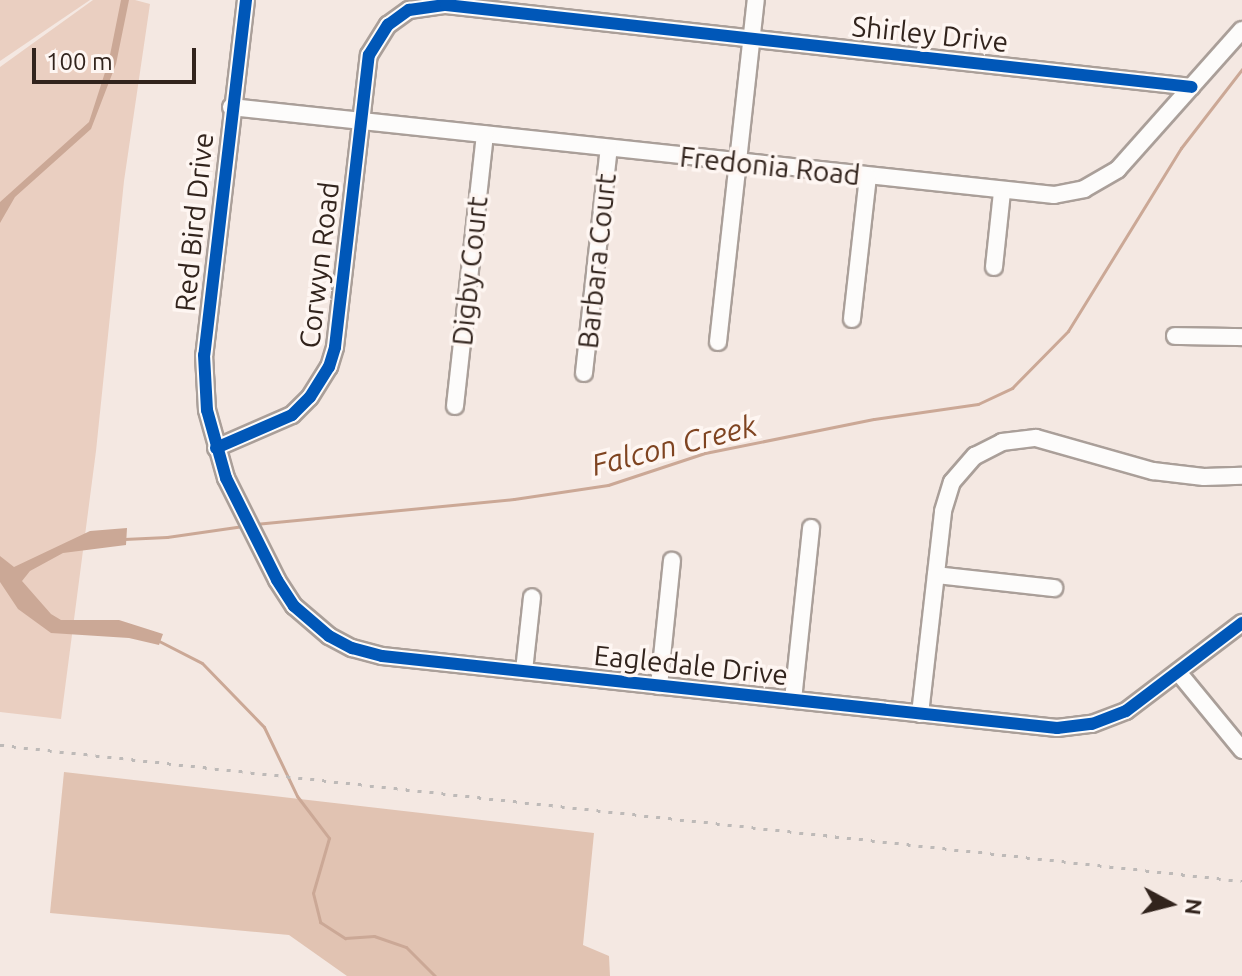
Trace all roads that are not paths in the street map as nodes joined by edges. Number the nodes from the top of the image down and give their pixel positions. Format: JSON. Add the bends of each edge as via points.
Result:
{"nodes":[{"id":1,"x":246,"y":0,"type":"edge"},
{"id":2,"x":756,"y":0,"type":"edge"},
{"id":3,"x":1242,"y":30,"type":"edge"},
{"id":4,"x":752,"y":38,"type":"junction"},
{"id":5,"x":1192,"y":87,"type":"junction"},
{"id":6,"x":231,"y":107,"type":"junction"},
{"id":7,"x":361,"y":121,"type":"junction"},
{"id":8,"x":485,"y":135,"type":"junction"},
{"id":9,"x":609,"y":148,"type":"junction"},
{"id":10,"x":739,"y":163,"type":"junction"},
{"id":11,"x":868,"y":177,"type":"junction"},
{"id":12,"x":1002,"y":192,"type":"junction"},
{"id":13,"x":994,"y":267,"type":"dead end"},
{"id":14,"x":852,"y":319,"type":"dead end"},
{"id":15,"x":1175,"y":336,"type":"dead end"},
{"id":16,"x":1242,"y":337,"type":"edge"},
{"id":17,"x":718,"y":342,"type":"dead end"},
{"id":18,"x":584,"y":373,"type":"dead end"},
{"id":19,"x":455,"y":406,"type":"dead end"},
{"id":20,"x":216,"y":448,"type":"junction"},
{"id":21,"x":1242,"y":476,"type":"edge"},
{"id":22,"x":811,"y":528,"type":"dead end"},
{"id":23,"x":672,"y":561,"type":"dead end"},
{"id":24,"x":936,"y":575,"type":"junction"},
{"id":25,"x":1054,"y":588,"type":"dead end"},
{"id":26,"x":532,"y":597,"type":"dead end"},
{"id":27,"x":1242,"y":623,"type":"edge"},
{"id":28,"x":524,"y":671,"type":"junction"},
{"id":29,"x":1178,"y":672,"type":"junction"},
{"id":30,"x":659,"y":686,"type":"junction"},
{"id":31,"x":793,"y":700,"type":"junction"},
{"id":32,"x":920,"y":714,"type":"junction"},
{"id":33,"x":1242,"y":750,"type":"edge"}],
"edges":[{"from":1,"to":6,"type":"street","name":"Red Bird Drive"},
{"from":2,"to":4,"type":"street"},
{"from":3,"to":5,"type":"street","name":"Fredonia Road"},
{"from":4,"to":5,"type":"street","name":"Shirley Drive"},
{"from":4,"to":7,"type":"street","name":"Shirley Drive","via":[[425,6],[396,18],[376,40],[367,65]]},
{"from":4,"to":10,"type":"street"},
{"from":5,"to":12,"type":"street","name":"Fredonia Road","via":[[1129,158],[1101,181],[1064,194]]},
{"from":6,"to":7,"type":"street","name":"Fredonia Road"},
{"from":6,"to":20,"type":"street","name":"Red Bird Drive","via":[[204,355],[207,410]]},
{"from":7,"to":8,"type":"street","name":"Fredonia Road"},
{"from":7,"to":20,"type":"street","name":"Corwyn Road","via":[[329,367],[292,415]]},
{"from":8,"to":9,"type":"street","name":"Fredonia Road"},
{"from":8,"to":19,"type":"street","name":"Digby Court"},
{"from":9,"to":10,"type":"street","name":"Fredonia Road"},
{"from":9,"to":18,"type":"street","name":"Barbara Court"},
{"from":10,"to":11,"type":"street","name":"Fredonia Road"},
{"from":10,"to":17,"type":"street"},
{"from":11,"to":12,"type":"street","name":"Fredonia Road"},
{"from":11,"to":14,"type":"street"},
{"from":12,"to":13,"type":"street"},
{"from":15,"to":16,"type":"street"},
{"from":20,"to":28,"type":"street","name":"Eagledale Drive","via":[[256,537],[294,606],[312,624],[343,644],[382,656]]},
{"from":21,"to":24,"type":"street","via":[[1153,471],[1036,438],[1002,442],[975,456],[952,482]]},
{"from":22,"to":31,"type":"street"},
{"from":23,"to":30,"type":"street"},
{"from":24,"to":25,"type":"street"},
{"from":24,"to":32,"type":"street"},
{"from":26,"to":28,"type":"street"},
{"from":27,"to":29,"type":"street","name":"Eagledale Drive"},
{"from":28,"to":30,"type":"street","name":"Eagledale Drive"},
{"from":29,"to":32,"type":"street","name":"Eagledale Drive","via":[[1135,706],[1082,726],[1046,728]]},
{"from":29,"to":33,"type":"street"},
{"from":30,"to":31,"type":"street","name":"Eagledale Drive"},
{"from":31,"to":32,"type":"street","name":"Eagledale Drive"}]}
